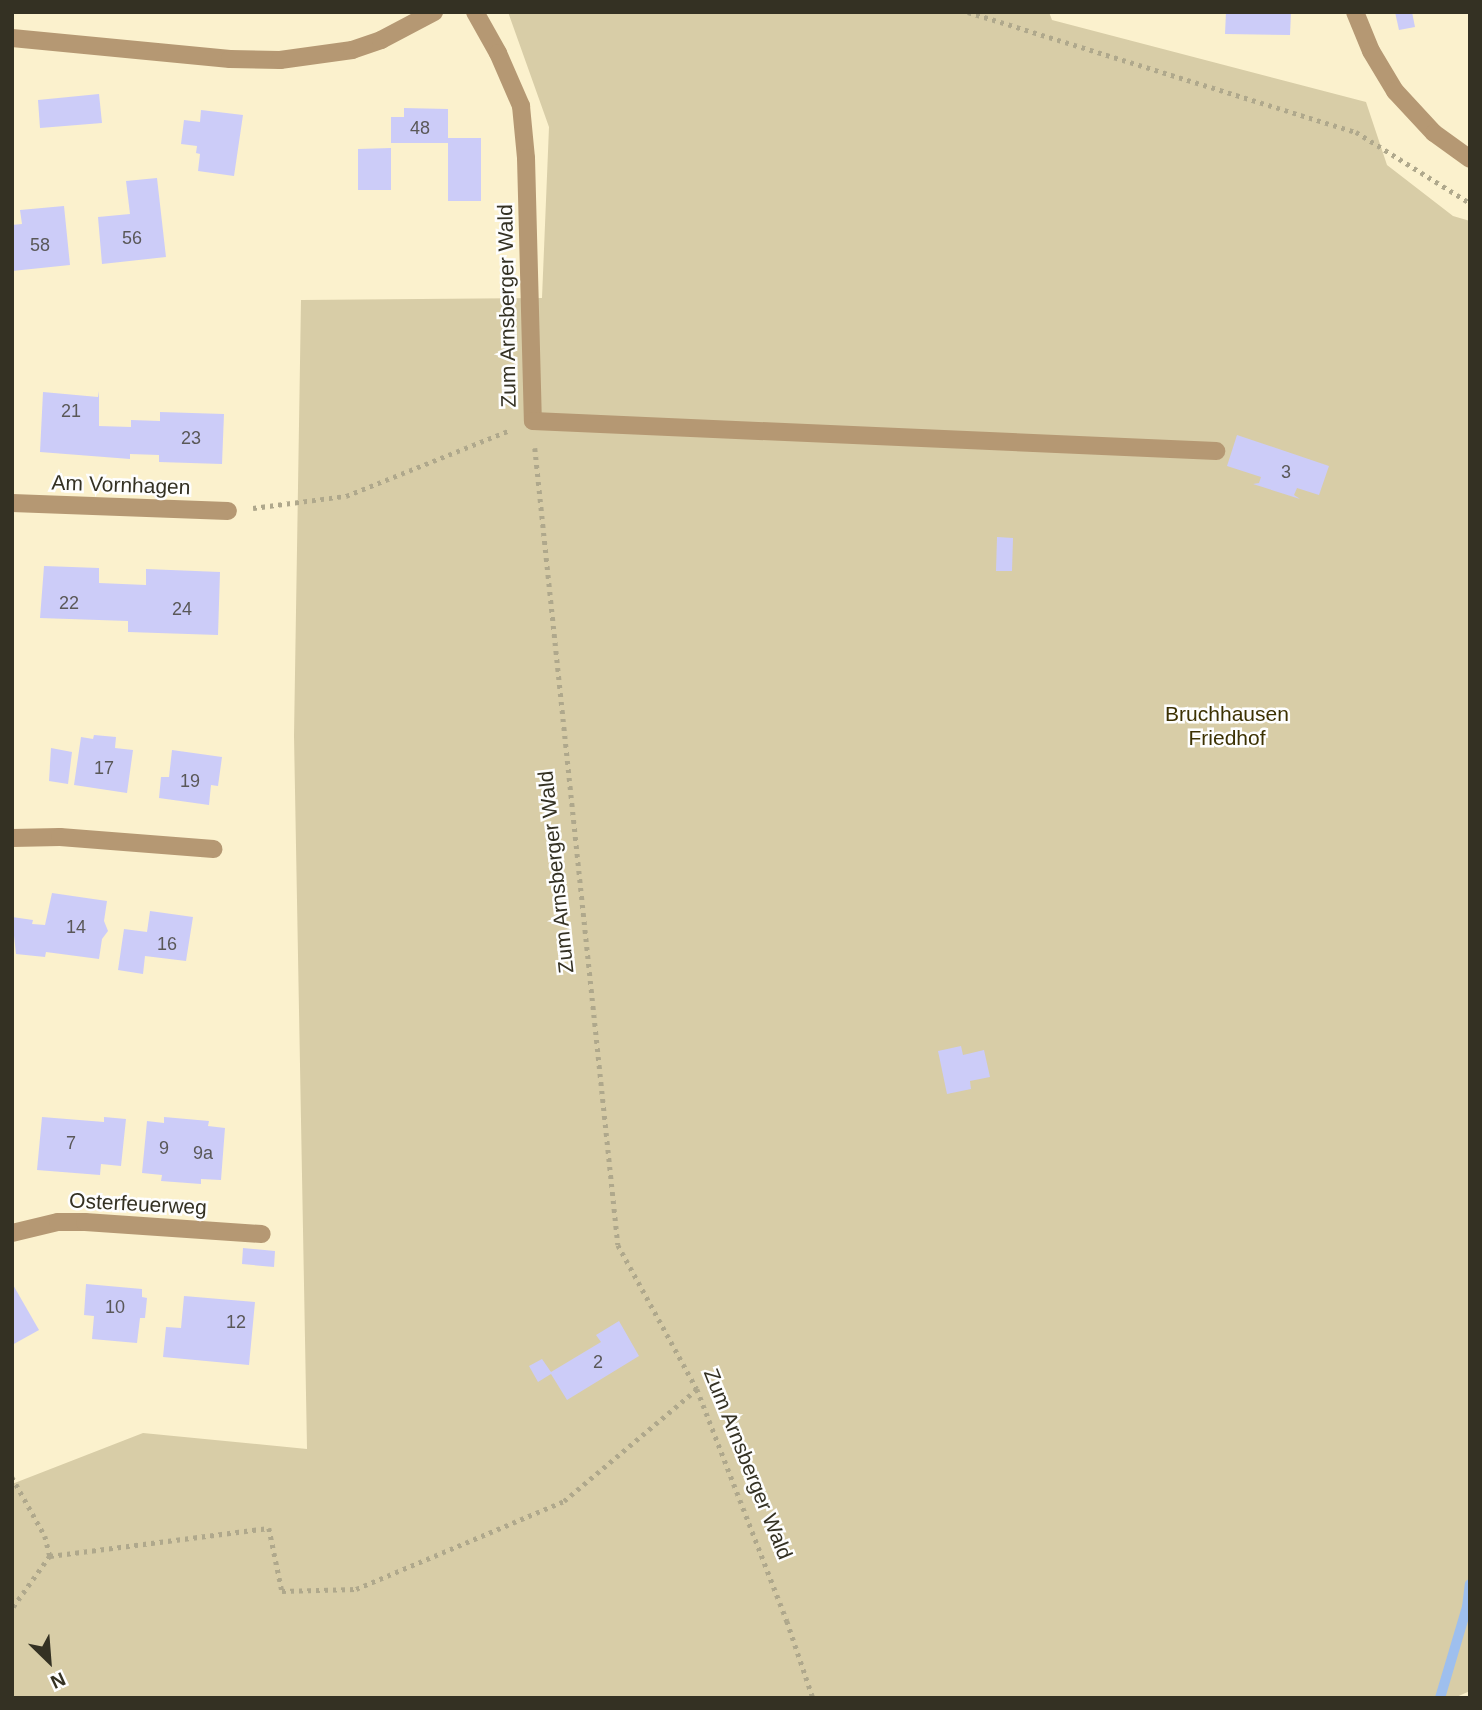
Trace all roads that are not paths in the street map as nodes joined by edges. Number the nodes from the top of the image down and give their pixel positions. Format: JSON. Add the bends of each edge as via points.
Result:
{"nodes":[{"id":1,"x":434,"y":12,"type":"edge"},
{"id":2,"x":475,"y":12,"type":"edge"},
{"id":3,"x":1355,"y":12,"type":"edge"},
{"id":4,"x":12,"y":38,"type":"edge"},
{"id":5,"x":1470,"y":159,"type":"edge"},
{"id":6,"x":1216,"y":451,"type":"dead end"},
{"id":7,"x":12,"y":503,"type":"edge"},
{"id":8,"x":228,"y":511,"type":"road end"},
{"id":9,"x":12,"y":838,"type":"edge"},
{"id":10,"x":214,"y":849,"type":"dead end"},
{"id":11,"x":12,"y":1233,"type":"edge"},
{"id":12,"x":262,"y":1234,"type":"dead end"}],
"edges":[{"from":1,"to":4,"type":"street","via":[[352,50],[280,60]]},
{"from":2,"to":6,"type":"street","name":"Zum Arnsberger Wald","via":[[521,106],[533,421]]},
{"from":3,"to":5,"type":"street","via":[[1395,91],[1434,133]]},
{"from":7,"to":8,"type":"street","name":"Am Vornhagen"},
{"from":9,"to":10,"type":"street","via":[[60,837]]},
{"from":11,"to":12,"type":"street","name":"Osterfeuerweg","via":[[58,1222],[85,1222]]}]}
